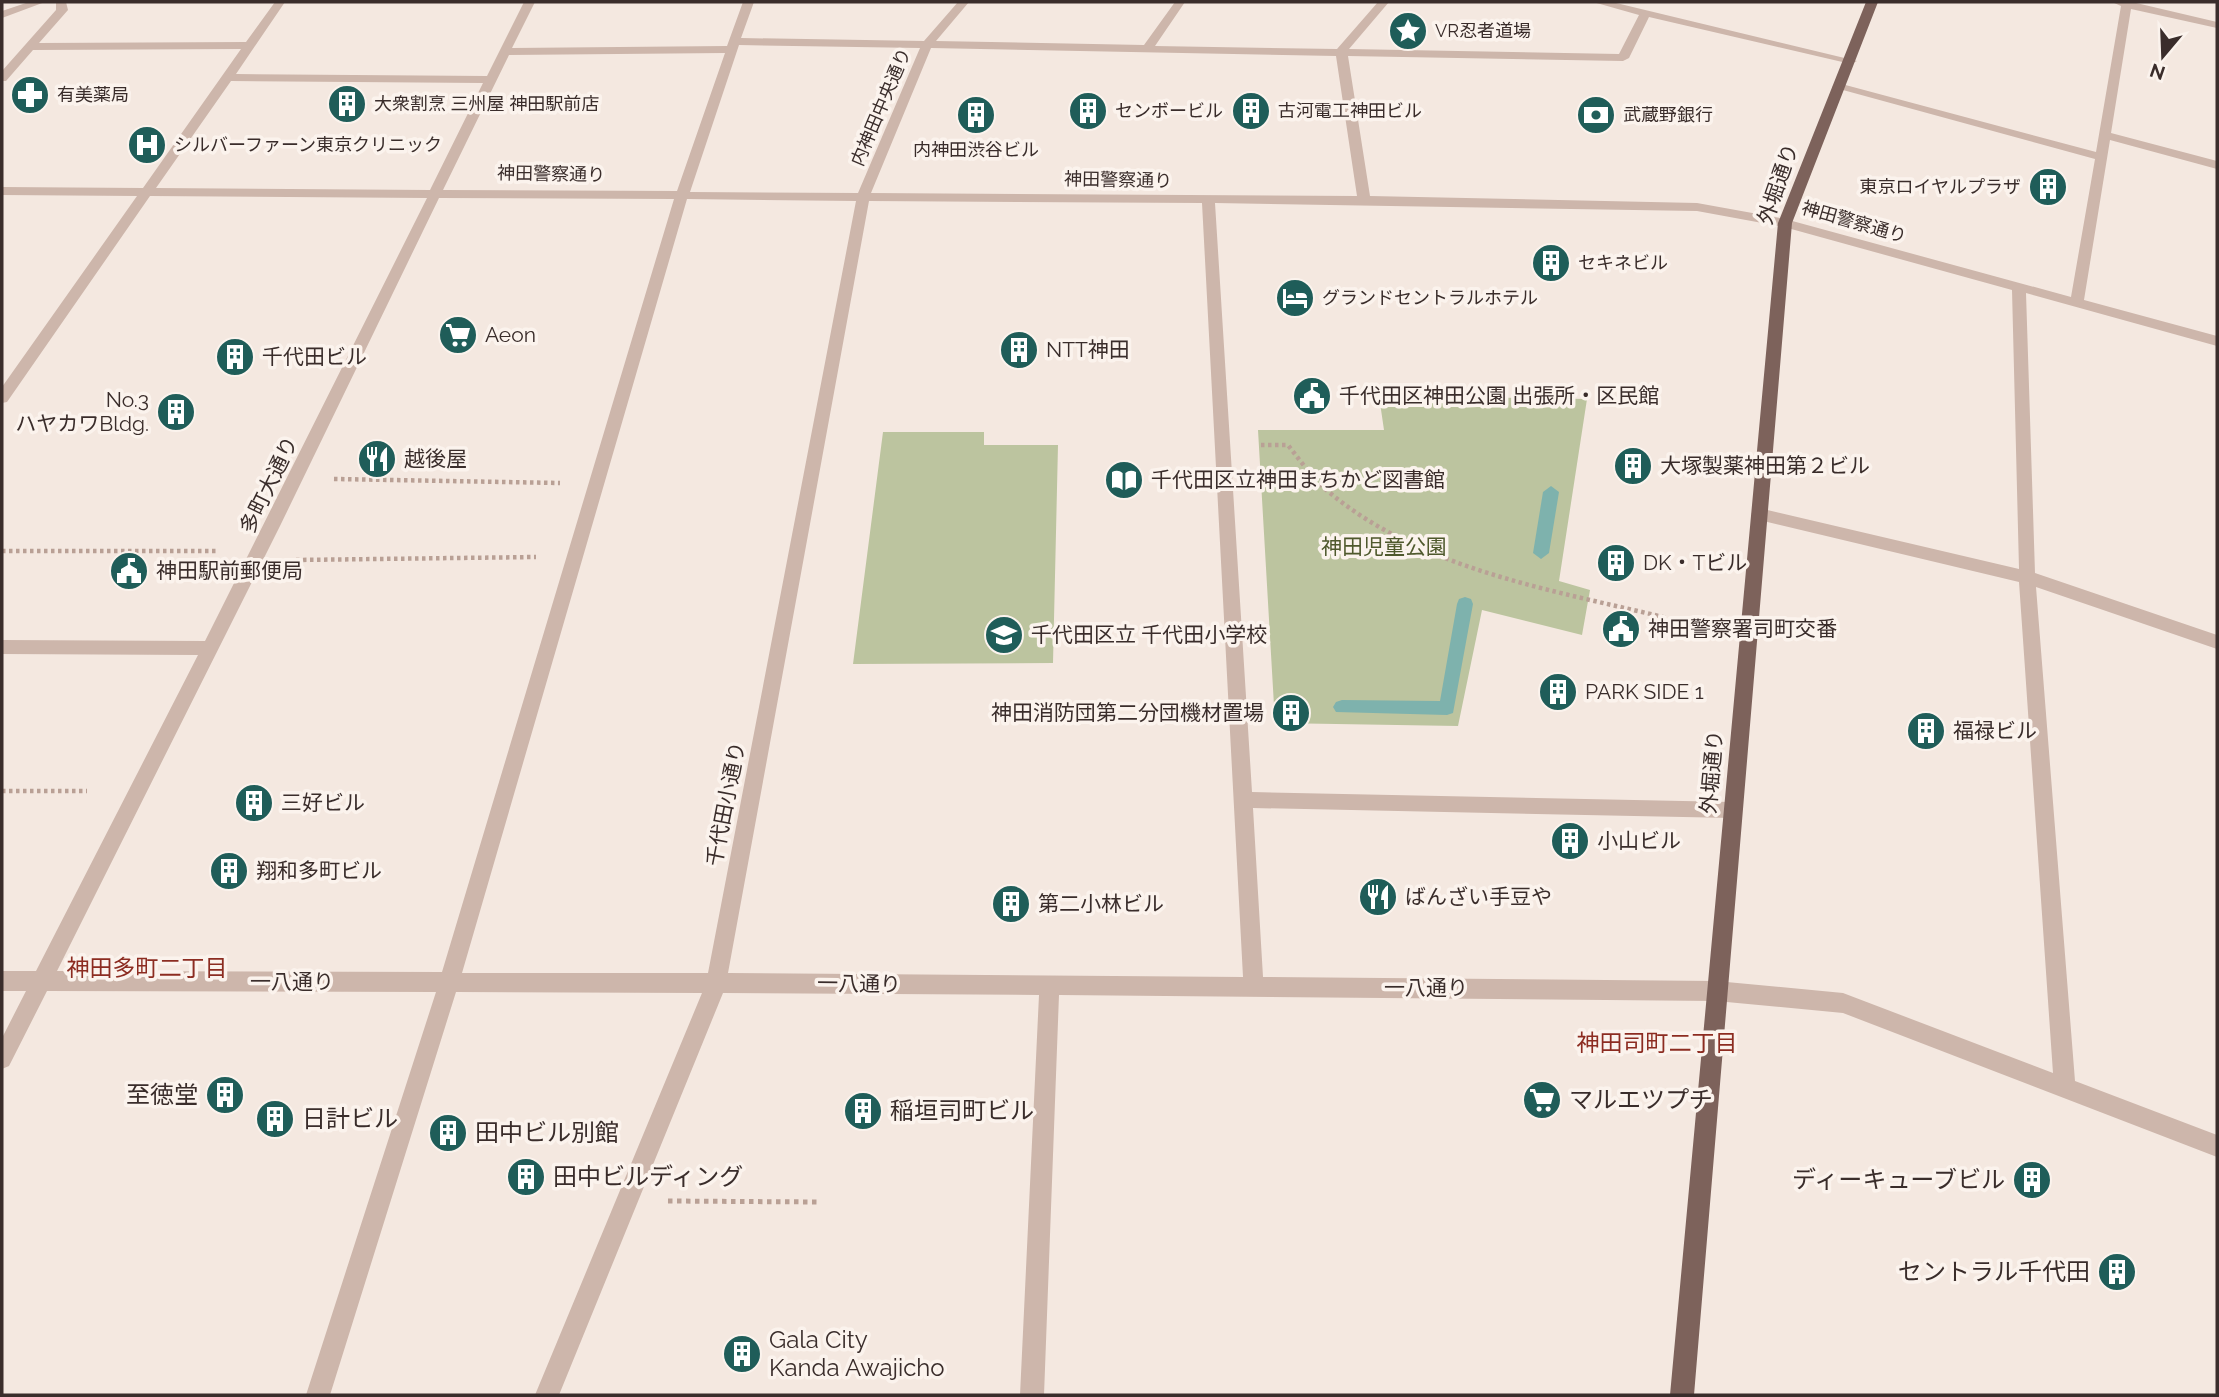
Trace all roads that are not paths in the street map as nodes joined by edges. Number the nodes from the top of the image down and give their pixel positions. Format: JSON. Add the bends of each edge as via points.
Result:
{"nodes":[{"id":1,"x":39,"y":2,"type":"edge"},
{"id":2,"x":61,"y":2,"type":"edge"},
{"id":3,"x":280,"y":2,"type":"edge"},
{"id":4,"x":529,"y":2,"type":"edge"},
{"id":5,"x":747,"y":2,"type":"edge"},
{"id":6,"x":964,"y":2,"type":"edge"},
{"id":7,"x":1180,"y":2,"type":"edge"},
{"id":8,"x":1384,"y":2,"type":"edge"},
{"id":9,"x":1599,"y":2,"type":"edge"},
{"id":10,"x":1872,"y":2,"type":"edge"},
{"id":11,"x":2124,"y":3,"type":"edge"},
{"id":12,"x":1615,"y":4,"type":"edge"},
{"id":13,"x":1646,"y":13,"type":"junction"},
{"id":14,"x":2,"y":15,"type":"edge"},
{"id":15,"x":2217,"y":25,"type":"edge"},
{"id":16,"x":250,"y":44,"type":"junction"},
{"id":17,"x":927,"y":45,"type":"junction"},
{"id":18,"x":732,"y":46,"type":"junction"},
{"id":19,"x":29,"y":47,"type":"junction"},
{"id":20,"x":1147,"y":49,"type":"junction"},
{"id":21,"x":1341,"y":51,"type":"junction"},
{"id":22,"x":505,"y":52,"type":"junction"},
{"id":23,"x":1851,"y":61,"type":"junction"},
{"id":24,"x":227,"y":77,"type":"junction"},
{"id":25,"x":2,"y":78,"type":"edge"},
{"id":26,"x":490,"y":80,"type":"junction"},
{"id":27,"x":1838,"y":87,"type":"junction"},
{"id":28,"x":2105,"y":135,"type":"junction"},
{"id":29,"x":2100,"y":157,"type":"junction"},
{"id":30,"x":2217,"y":165,"type":"edge"},
{"id":31,"x":2,"y":191,"type":"edge"},
{"id":32,"x":147,"y":192,"type":"junction"},
{"id":33,"x":437,"y":192,"type":"junction"},
{"id":34,"x":682,"y":195,"type":"junction"},
{"id":35,"x":863,"y":196,"type":"junction"},
{"id":36,"x":1208,"y":200,"type":"junction"},
{"id":37,"x":1364,"y":200,"type":"junction"},
{"id":38,"x":1785,"y":223,"type":"junction"},
{"id":39,"x":2019,"y":287,"type":"junction"},
{"id":40,"x":2077,"y":303,"type":"junction"},
{"id":41,"x":2217,"y":341,"type":"edge"},
{"id":42,"x":2,"y":398,"type":"edge"},
{"id":43,"x":1759,"y":513,"type":"junction"},
{"id":44,"x":2027,"y":577,"type":"junction"},
{"id":45,"x":2217,"y":642,"type":"edge"},
{"id":46,"x":2,"y":647,"type":"edge"},
{"id":47,"x":211,"y":648,"type":"junction"},
{"id":48,"x":1243,"y":800,"type":"junction"},
{"id":49,"x":1732,"y":810,"type":"junction"},
{"id":50,"x":2,"y":981,"type":"edge"},
{"id":51,"x":41,"y":982,"type":"junction"},
{"id":52,"x":449,"y":983,"type":"junction"},
{"id":53,"x":716,"y":984,"type":"junction"},
{"id":54,"x":1049,"y":986,"type":"junction"},
{"id":55,"x":1254,"y":987,"type":"junction"},
{"id":56,"x":1716,"y":991,"type":"junction"},
{"id":57,"x":2,"y":1059,"type":"edge"},
{"id":58,"x":2065,"y":1087,"type":"junction"},
{"id":59,"x":2217,"y":1146,"type":"edge"},
{"id":60,"x":318,"y":1395,"type":"edge"},
{"id":61,"x":547,"y":1395,"type":"edge"},
{"id":62,"x":1032,"y":1395,"type":"edge"},
{"id":63,"x":1682,"y":1395,"type":"edge"}],
"edges":[{"from":1,"to":14,"type":"street"},
{"from":2,"to":19,"type":"street","via":[[62,10]]},
{"from":3,"to":16,"type":"street"},
{"from":4,"to":22,"type":"street","name":"多町大通り"},
{"from":5,"to":18,"type":"street"},
{"from":6,"to":17,"type":"street","name":"内神田中央通り"},
{"from":7,"to":20,"type":"street"},
{"from":8,"to":21,"type":"street"},
{"from":9,"to":12,"type":"street"},
{"from":10,"to":23,"type":"main road","name":"外堀通り"},
{"from":11,"to":15,"type":"street"},
{"from":11,"to":28,"type":"street"},
{"from":12,"to":13,"type":"street"},
{"from":13,"to":21,"type":"street","via":[[1623,58]]},
{"from":13,"to":23,"type":"street"},
{"from":16,"to":19,"type":"street"},
{"from":16,"to":24,"type":"street"},
{"from":17,"to":18,"type":"street"},
{"from":17,"to":20,"type":"street"},
{"from":17,"to":35,"type":"street","name":"内神田中央通り"},
{"from":18,"to":22,"type":"street"},
{"from":18,"to":34,"type":"street"},
{"from":19,"to":25,"type":"street"},
{"from":20,"to":21,"type":"street"},
{"from":21,"to":37,"type":"street"},
{"from":22,"to":26,"type":"street","name":"多町大通り"},
{"from":23,"to":27,"type":"main road","name":"外堀通り"},
{"from":24,"to":26,"type":"street"},
{"from":24,"to":32,"type":"street"},
{"from":26,"to":33,"type":"street","name":"多町大通り"},
{"from":27,"to":29,"type":"street"},
{"from":27,"to":38,"type":"main road","name":"外堀通り"},
{"from":28,"to":29,"type":"street"},
{"from":28,"to":30,"type":"street"},
{"from":29,"to":40,"type":"street"},
{"from":31,"to":32,"type":"street","name":"神田警察通り"},
{"from":32,"to":33,"type":"street","name":"神田警察通り"},
{"from":32,"to":42,"type":"street"},
{"from":33,"to":34,"type":"street","name":"神田警察通り"},
{"from":33,"to":47,"type":"street","name":"多町大通り"},
{"from":34,"to":35,"type":"street","name":"神田警察通り"},
{"from":34,"to":52,"type":"street"},
{"from":35,"to":36,"type":"street","name":"神田警察通り"},
{"from":35,"to":53,"type":"street","name":"千代田小通り"},
{"from":36,"to":37,"type":"street","name":"神田警察通り"},
{"from":36,"to":48,"type":"street"},
{"from":37,"to":38,"type":"street","name":"神田警察通り","via":[[1696,206]]},
{"from":38,"to":39,"type":"street","name":"神田警察通り"},
{"from":38,"to":43,"type":"main road","name":"外堀通り"},
{"from":39,"to":40,"type":"street","name":"神田警察通り"},
{"from":39,"to":44,"type":"street"},
{"from":40,"to":41,"type":"street","name":"神田警察通り"},
{"from":43,"to":44,"type":"street"},
{"from":43,"to":49,"type":"main road","name":"外堀通り"},
{"from":44,"to":45,"type":"street"},
{"from":44,"to":58,"type":"street"},
{"from":46,"to":47,"type":"street"},
{"from":47,"to":51,"type":"street","name":"多町大通り"},
{"from":48,"to":49,"type":"street"},
{"from":48,"to":55,"type":"street"},
{"from":49,"to":56,"type":"main road","name":"外堀通り"},
{"from":50,"to":51,"type":"street","name":"一八通り"},
{"from":51,"to":52,"type":"street","name":"一八通り"},
{"from":51,"to":57,"type":"street","name":"多町大通り"},
{"from":52,"to":53,"type":"street","name":"一八通り"},
{"from":52,"to":60,"type":"street"},
{"from":53,"to":54,"type":"street","name":"一八通り"},
{"from":53,"to":61,"type":"street","name":"千代田小通り"},
{"from":54,"to":55,"type":"street","name":"一八通り"},
{"from":54,"to":62,"type":"street"},
{"from":55,"to":56,"type":"street","name":"一八通り"},
{"from":56,"to":58,"type":"street","name":"一八通り","via":[[1843,1003]]},
{"from":56,"to":63,"type":"main road","name":"外堀通り"},
{"from":58,"to":59,"type":"street","name":"一八通り"}]}
